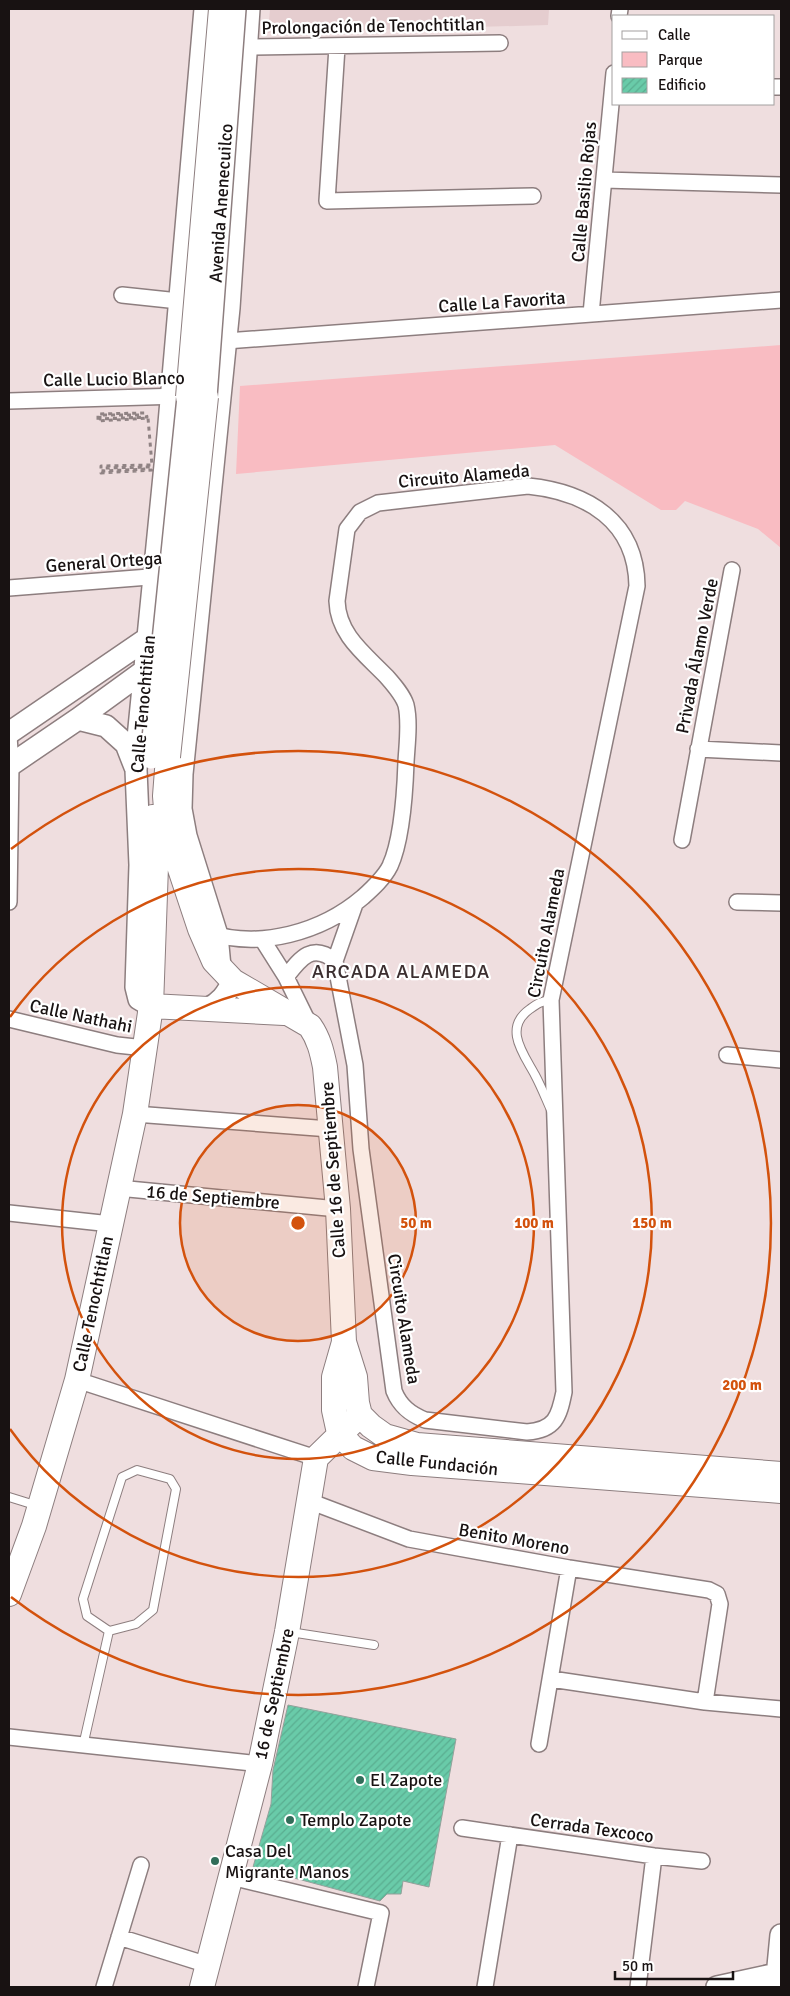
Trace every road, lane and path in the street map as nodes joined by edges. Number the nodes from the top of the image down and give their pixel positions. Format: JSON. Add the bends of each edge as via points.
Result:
{"nodes":[{"id":1,"x":205,"y":9,"type":"edge"},
{"id":2,"x":221,"y":9,"type":"edge"},
{"id":3,"x":235,"y":9,"type":"edge"},
{"id":4,"x":249,"y":9,"type":"edge"},
{"id":5,"x":500,"y":43,"type":"dead end"},
{"id":6,"x":247,"y":47,"type":"junction"},
{"id":7,"x":337,"y":47,"type":"junction"},
{"id":8,"x":612,"y":91,"type":"edge"},
{"id":9,"x":604,"y":180,"type":"junction"},
{"id":10,"x":781,"y":185,"type":"edge"},
{"id":11,"x":533,"y":196,"type":"dead end"},
{"id":12,"x":122,"y":295,"type":"dead end"},
{"id":13,"x":781,"y":300,"type":"edge"},
{"id":14,"x":179,"y":301,"type":"junction"},
{"id":15,"x":229,"y":308,"type":"junction"},
{"id":16,"x":591,"y":314,"type":"junction"},
{"id":17,"x":226,"y":340,"type":"junction"},
{"id":18,"x":196,"y":396,"type":"junction"},
{"id":19,"x":9,"y":400,"type":"edge"},
{"id":20,"x":139,"y":415,"type":"dead end"},
{"id":21,"x":148,"y":468,"type":"dead end"},
{"id":22,"x":732,"y":570,"type":"dead end"},
{"id":23,"x":203,"y":574,"type":"junction"},
{"id":24,"x":154,"y":577,"type":"junction"},
{"id":25,"x":9,"y":588,"type":"edge"},
{"id":26,"x":199,"y":617,"type":"junction"},
{"id":27,"x":148,"y":638,"type":"junction"},
{"id":28,"x":196,"y":647,"type":"junction"},
{"id":29,"x":144,"y":670,"type":"junction"},
{"id":30,"x":78,"y":719,"type":"junction"},
{"id":31,"x":9,"y":734,"type":"edge"},
{"id":32,"x":698,"y":749,"type":"junction"},
{"id":33,"x":781,"y":753,"type":"edge"},
{"id":34,"x":152,"y":761,"type":"junction"},
{"id":35,"x":10,"y":766,"type":"edge"},
{"id":36,"x":682,"y":840,"type":"dead end"},
{"id":37,"x":9,"y":902,"type":"edge"},
{"id":38,"x":737,"y":902,"type":"dead end"},
{"id":39,"x":781,"y":903,"type":"edge"},
{"id":40,"x":355,"y":904,"type":"junction"},
{"id":41,"x":208,"y":932,"type":"junction"},
{"id":42,"x":262,"y":939,"type":"junction"},
{"id":43,"x":335,"y":960,"type":"junction"},
{"id":44,"x":227,"y":975,"type":"junction"},
{"id":45,"x":286,"y":977,"type":"junction"},
{"id":46,"x":551,"y":1000,"type":"junction"},
{"id":47,"x":151,"y":1006,"type":"junction"},
{"id":48,"x":207,"y":1009,"type":"junction"},
{"id":49,"x":288,"y":1014,"type":"junction"},
{"id":50,"x":9,"y":1019,"type":"edge"},
{"id":51,"x":310,"y":1026,"type":"junction"},
{"id":52,"x":145,"y":1048,"type":"junction"},
{"id":53,"x":726,"y":1055,"type":"dead end"},
{"id":54,"x":781,"y":1060,"type":"edge"},
{"id":55,"x":135,"y":1114,"type":"junction"},
{"id":56,"x":554,"y":1117,"type":"junction"},
{"id":57,"x":330,"y":1128,"type":"junction"},
{"id":58,"x":118,"y":1188,"type":"junction"},
{"id":59,"x":338,"y":1209,"type":"junction"},
{"id":60,"x":9,"y":1213,"type":"edge"},
{"id":61,"x":111,"y":1224,"type":"junction"},
{"id":62,"x":344,"y":1342,"type":"junction"},
{"id":63,"x":76,"y":1380,"type":"junction"},
{"id":64,"x":360,"y":1415,"type":"junction"},
{"id":65,"x":339,"y":1433,"type":"junction"},
{"id":66,"x":316,"y":1458,"type":"junction"},
{"id":67,"x":781,"y":1474,"type":"edge"},
{"id":68,"x":781,"y":1482,"type":"edge"},
{"id":69,"x":692,"y":1485,"type":"junction"},
{"id":70,"x":781,"y":1491,"type":"edge"},
{"id":71,"x":9,"y":1497,"type":"edge"},
{"id":72,"x":309,"y":1501,"type":"junction"},
{"id":73,"x":40,"y":1506,"type":"junction"},
{"id":74,"x":569,"y":1568,"type":"junction"},
{"id":75,"x":9,"y":1594,"type":"edge"},
{"id":76,"x":109,"y":1631,"type":"junction"},
{"id":77,"x":287,"y":1632,"type":"junction"},
{"id":78,"x":374,"y":1645,"type":"dead end"},
{"id":79,"x":550,"y":1679,"type":"junction"},
{"id":80,"x":705,"y":1702,"type":"junction"},
{"id":81,"x":781,"y":1709,"type":"edge"},
{"id":82,"x":9,"y":1738,"type":"edge"},
{"id":83,"x":540,"y":1744,"type":"dead end"},
{"id":84,"x":83,"y":1746,"type":"junction"},
{"id":85,"x":260,"y":1764,"type":"junction"},
{"id":86,"x":462,"y":1828,"type":"dead end"},
{"id":87,"x":510,"y":1836,"type":"junction"},
{"id":88,"x":654,"y":1856,"type":"junction"},
{"id":89,"x":702,"y":1861,"type":"dead end"},
{"id":90,"x":140,"y":1865,"type":"dead end"},
{"id":91,"x":231,"y":1877,"type":"junction"},
{"id":92,"x":781,"y":1935,"type":"edge"},
{"id":93,"x":119,"y":1937,"type":"junction"},
{"id":94,"x":208,"y":1964,"type":"junction"},
{"id":95,"x":778,"y":1978,"type":"edge"},
{"id":96,"x":104,"y":1987,"type":"edge"},
{"id":97,"x":202,"y":1987,"type":"edge"},
{"id":98,"x":366,"y":1987,"type":"edge"},
{"id":99,"x":485,"y":1987,"type":"edge"},
{"id":100,"x":638,"y":1987,"type":"edge"},
{"id":101,"x":717,"y":1987,"type":"edge"}],
"edges":[{"from":1,"to":14,"type":"street","name":"Avenida Anenecuilco"},
{"from":2,"to":18,"type":"main road","name":"Avenida Anenecuilco","bridge":true},
{"from":3,"to":18,"type":"street","name":"Avenida Anenecuilco","bridge":true},
{"from":4,"to":6,"type":"street","name":"Avenida Anenecuilco"},
{"from":5,"to":7,"type":"street","name":"Prolongación de Tenochtitlan"},
{"from":6,"to":7,"type":"street","name":"Prolongación de Tenochtitlan"},
{"from":6,"to":15,"type":"street","name":"Avenida Anenecuilco"},
{"from":7,"to":11,"type":"street","via":[[327,201]]},
{"from":8,"to":9,"type":"street","name":"Calle Basilio Rojas"},
{"from":9,"to":10,"type":"street"},
{"from":9,"to":16,"type":"street","name":"Calle Basilio Rojas"},
{"from":12,"to":14,"type":"street"},
{"from":13,"to":16,"type":"street","name":"Calle La Favorita"},
{"from":14,"to":15,"type":"street"},
{"from":14,"to":18,"type":"street","name":"Avenida Anenecuilco"},
{"from":15,"to":17,"type":"street","name":"Avenida Anenecuilco"},
{"from":16,"to":17,"type":"street","name":"Calle La Favorita"},
{"from":17,"to":18,"type":"street","name":"Avenida Anenecuilco"},
{"from":18,"to":19,"type":"street","name":"Calle Lucio Blanco"},
{"from":18,"to":23,"type":"street"},
{"from":18,"to":24,"type":"street","name":"Calle Tenochtitlan"},
{"from":18,"to":34,"type":"main road","name":"Calle Tenochtitlan","bridge":true},
{"from":20,"to":21,"type":"path","bridge":true,"via":[[100,415],[100,419],[147,417],[146,413],[98,414],[98,421],[148,418],[152,465],[101,466],[101,473],[152,470],[151,467],[103,468],[103,471]]},
{"from":22,"to":32,"type":"street","name":"Privada Álamo Verde"},
{"from":23,"to":24,"type":"street","name":"General Ortega"},
{"from":23,"to":26,"type":"street"},
{"from":24,"to":25,"type":"street","name":"General Ortega"},
{"from":24,"to":27,"type":"street","name":"Calle Tenochtitlan"},
{"from":26,"to":27,"type":"street"},
{"from":26,"to":28,"type":"street"},
{"from":27,"to":29,"type":"street","name":"Calle Tenochtitlan"},
{"from":27,"to":31,"type":"street"},
{"from":28,"to":29,"type":"street"},
{"from":28,"to":41,"type":"street","via":[[181,809]]},
{"from":29,"to":30,"type":"street"},
{"from":29,"to":34,"type":"street","name":"Calle Tenochtitlan"},
{"from":30,"to":34,"type":"street","via":[[106,726]]},
{"from":30,"to":35,"type":"street"},
{"from":31,"to":35,"type":"street"},
{"from":32,"to":33,"type":"street","name":"Privada Álamo Verde"},
{"from":32,"to":36,"type":"street","name":"Privada Álamo Verde"},
{"from":34,"to":41,"type":"main road","via":[[165,796],[168,833]]},
{"from":34,"to":47,"type":"main road","name":"Calle Tenochtitlan","via":[[156,866]]},
{"from":35,"to":37,"type":"street"},
{"from":38,"to":39,"type":"street"},
{"from":40,"to":42,"type":"street","name":"Circuito Alameda","via":[[328,921],[305,930]]},
{"from":40,"to":43,"type":"street","name":"Circuito Alameda"},
{"from":40,"to":46,"type":"street","name":"Circuito Alameda","via":[[375,887],[395,854],[406,777],[407,715],[406,704],[394,684],[351,641],[337,612],[346,529],[360,512],[378,503],[528,486],[576,497],[596,508],[622,532],[633,554],[637,586]]},
{"from":41,"to":42,"type":"street","name":"Circuito Alameda"},
{"from":41,"to":44,"type":"main road","via":[[214,961]]},
{"from":42,"to":45,"type":"street"},
{"from":43,"to":45,"type":"street","via":[[324,954],[311,953],[299,959]]},
{"from":43,"to":56,"type":"street","name":"Circuito Alameda","via":[[355,1065],[361,1149],[391,1377],[399,1402],[415,1416],[439,1423],[527,1432],[547,1427],[556,1419],[564,1392]]},
{"from":44,"to":48,"type":"street","via":[[223,998]]},
{"from":44,"to":49,"type":"main road"},
{"from":45,"to":51,"type":"street"},
{"from":46,"to":56,"type":"street","name":"Circuito Alameda"},
{"from":46,"to":56,"type":"lane","via":[[542,1001],[524,1014],[518,1025],[517,1042]]},
{"from":47,"to":48,"type":"main road"},
{"from":47,"to":52,"type":"main road","name":"Calle Tenochtitlan"},
{"from":48,"to":49,"type":"main road"},
{"from":49,"to":51,"type":"main road"},
{"from":50,"to":52,"type":"street","name":"Calle Nathahi","via":[[117,1045]]},
{"from":51,"to":57,"type":"main road","name":"Calle 16 de Septiembre","via":[[322,1048]]},
{"from":52,"to":55,"type":"main road","name":"Calle Tenochtitlan"},
{"from":53,"to":54,"type":"street"},
{"from":55,"to":57,"type":"street"},
{"from":55,"to":58,"type":"main road","name":"Calle Tenochtitlan"},
{"from":57,"to":59,"type":"main road","name":"Calle 16 de Septiembre"},
{"from":58,"to":59,"type":"street","name":"16 de Septiembre"},
{"from":58,"to":61,"type":"main road","name":"Calle Tenochtitlan"},
{"from":59,"to":62,"type":"main road","name":"Calle 16 de Septiembre"},
{"from":60,"to":61,"type":"street"},
{"from":61,"to":63,"type":"main road","name":"Calle Tenochtitlan"},
{"from":62,"to":64,"type":"main road","via":[[355,1377]]},
{"from":62,"to":65,"type":"main road","via":[[334,1377],[334,1410]]},
{"from":63,"to":66,"type":"street"},
{"from":63,"to":73,"type":"main road","name":"Calle Tenochtitlan"},
{"from":64,"to":65,"type":"main road"},
{"from":64,"to":67,"type":"main road","name":"Calle Fundación","via":[[385,1436],[417,1445]]},
{"from":65,"to":66,"type":"main road"},
{"from":65,"to":69,"type":"main road","name":"Calle Fundación","via":[[353,1448],[373,1458]]},
{"from":66,"to":72,"type":"main road","name":"16 de Septiembre"},
{"from":68,"to":69,"type":"street","via":[[705,1478]]},
{"from":69,"to":70,"type":"main road","name":"Calle Fundación"},
{"from":71,"to":73,"type":"lane"},
{"from":72,"to":74,"type":"street","name":"Benito Moreno","via":[[408,1539]]},
{"from":72,"to":77,"type":"main road","name":"16 de Septiembre"},
{"from":73,"to":75,"type":"main road","name":"Calle Tenochtitlan"},
{"from":74,"to":79,"type":"street"},
{"from":74,"to":80,"type":"street","name":"Benito Moreno","via":[[709,1590],[717,1594],[720,1604]]},
{"from":76,"to":76,"type":"lane","via":[[136,1624],[153,1610],[176,1489],[170,1479],[137,1470],[122,1476],[83,1599],[87,1616]]},
{"from":76,"to":84,"type":"lane"},
{"from":77,"to":78,"type":"lane"},
{"from":77,"to":85,"type":"main road","name":"16 de Septiembre"},
{"from":79,"to":80,"type":"street"},
{"from":79,"to":83,"type":"street"},
{"from":80,"to":81,"type":"street"},
{"from":82,"to":84,"type":"street"},
{"from":84,"to":85,"type":"street"},
{"from":85,"to":91,"type":"main road","name":"16 de Septiembre"},
{"from":86,"to":87,"type":"street"},
{"from":87,"to":88,"type":"street","name":"Cerrada Texcoco"},
{"from":87,"to":99,"type":"street","name":"Cerrada Texcoco"},
{"from":88,"to":89,"type":"street","name":"Cerrada Texcoco"},
{"from":88,"to":100,"type":"street"},
{"from":90,"to":93,"type":"street"},
{"from":91,"to":94,"type":"main road","name":"16 de Septiembre"},
{"from":91,"to":98,"type":"street","via":[[381,1913]]},
{"from":92,"to":95,"type":"street"},
{"from":93,"to":94,"type":"street"},
{"from":93,"to":96,"type":"street"},
{"from":94,"to":97,"type":"main road","name":"16 de Septiembre"},
{"from":95,"to":101,"type":"street"}]}
